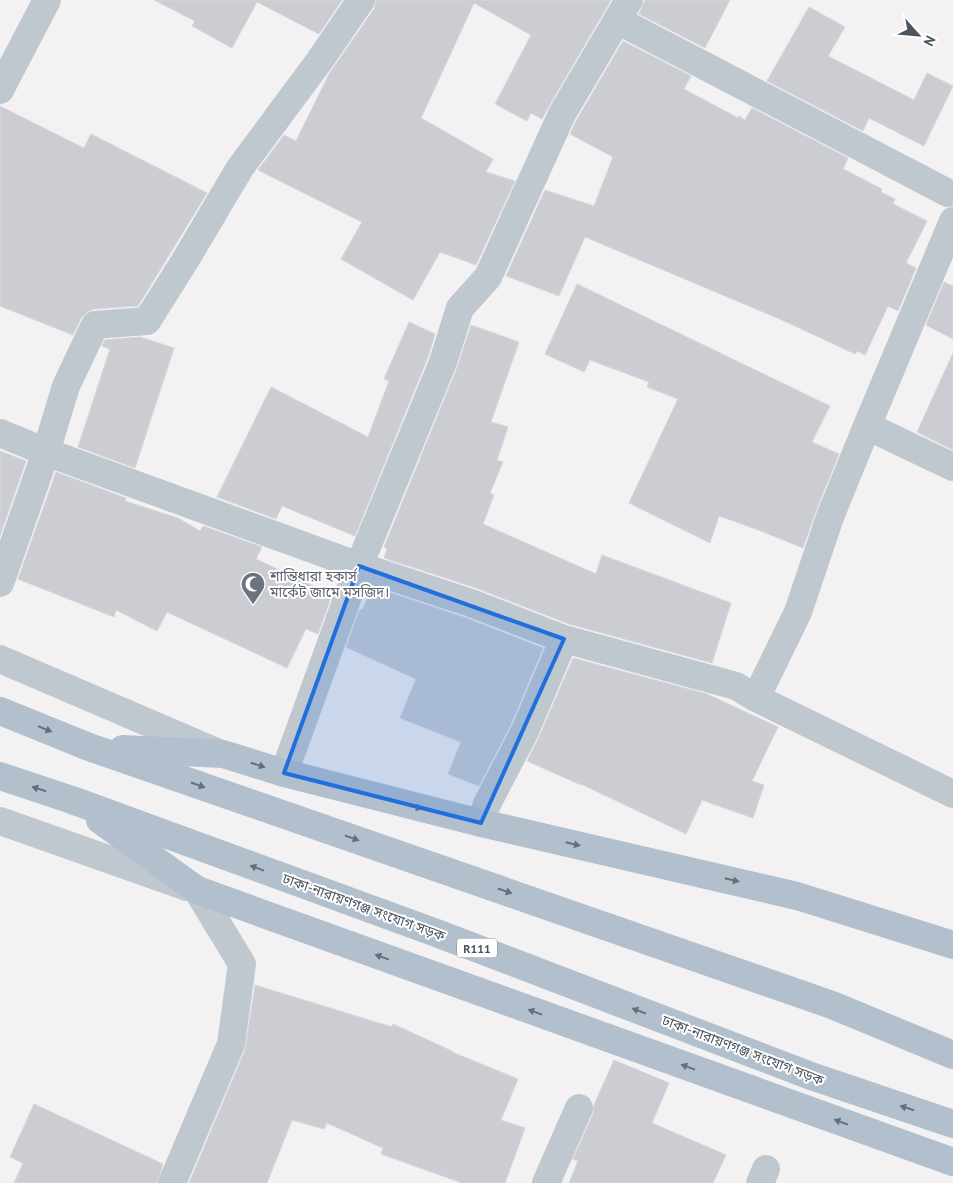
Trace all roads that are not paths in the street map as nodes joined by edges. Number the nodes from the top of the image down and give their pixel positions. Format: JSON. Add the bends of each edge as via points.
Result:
{"nodes":[{"id":1,"x":47,"y":0,"type":"edge"},
{"id":2,"x":361,"y":0,"type":"edge"},
{"id":3,"x":623,"y":10,"type":"edge"},
{"id":4,"x":0,"y":90,"type":"edge"},
{"id":5,"x":951,"y":190,"type":"edge"},
{"id":6,"x":953,"y":221,"type":"edge"},
{"id":7,"x":867,"y":426,"type":"junction"},
{"id":8,"x":0,"y":433,"type":"edge"},
{"id":9,"x":46,"y":452,"type":"junction"},
{"id":10,"x":953,"y":467,"type":"edge"},
{"id":11,"x":359,"y":566,"type":"junction"},
{"id":12,"x":0,"y":583,"type":"edge"},
{"id":13,"x":564,"y":638,"type":"junction"},
{"id":14,"x":0,"y":659,"type":"edge"},
{"id":15,"x":756,"y":698,"type":"junction"},
{"id":16,"x":0,"y":711,"type":"edge"},
{"id":17,"x":89,"y":747,"type":"junction"},
{"id":18,"x":223,"y":754,"type":"junction"},
{"id":19,"x":284,"y":773,"type":"junction"},
{"id":20,"x":0,"y":776,"type":"edge"},
{"id":21,"x":953,"y":794,"type":"edge"},
{"id":22,"x":72,"y":800,"type":"junction"},
{"id":23,"x":0,"y":821,"type":"edge"},
{"id":24,"x":481,"y":824,"type":"junction"},
{"id":25,"x":197,"y":890,"type":"junction"},
{"id":26,"x":953,"y":945,"type":"edge"},
{"id":27,"x":953,"y":1055,"type":"edge"},
{"id":28,"x":579,"y":1108,"type":"dead end"},
{"id":29,"x":953,"y":1124,"type":"edge"},
{"id":30,"x":953,"y":1162,"type":"edge"},
{"id":31,"x":172,"y":1183,"type":"edge"},
{"id":32,"x":546,"y":1183,"type":"edge"}],
"edges":[{"from":1,"to":4,"type":"street"},
{"from":2,"to":9,"type":"street","via":[[240,168],[147,321],[95,326],[66,386]]},
{"from":3,"to":5,"type":"street"},
{"from":3,"to":11,"type":"street","via":[[562,114],[488,277],[460,308],[443,362]]},
{"from":6,"to":7,"type":"street"},
{"from":7,"to":10,"type":"street"},
{"from":7,"to":15,"type":"street","via":[[830,517],[798,612]]},
{"from":8,"to":9,"type":"street"},
{"from":9,"to":11,"type":"street"},
{"from":9,"to":12,"type":"street"},
{"from":11,"to":13,"type":"street","via":[[472,603]]},
{"from":11,"to":19,"type":"street"},
{"from":13,"to":15,"type":"street","via":[[736,686]]},
{"from":13,"to":24,"type":"street","via":[[525,731],[487,804]]},
{"from":14,"to":18,"type":"street"},
{"from":15,"to":21,"type":"street"},
{"from":16,"to":17,"type":"main road","one_way":true},
{"from":17,"to":18,"type":"main road"},
{"from":17,"to":27,"type":"main road","one_way":true,"via":[[832,1005]]},
{"from":18,"to":19,"type":"main road","one_way":true},
{"from":19,"to":24,"type":"main road","one_way":true},
{"from":22,"to":20,"type":"main road","name":"ঢাকা-নারায়ণগঞ্জ সংযোগ সড়ক","number":"R111","one_way":true},
{"from":22,"to":25,"type":"main road","number":"R111"},
{"from":29,"to":22,"type":"main road","name":"ঢাকা-নারায়ণগঞ্জ সংযোগ সড়ক","number":"R111","one_way":true,"via":[[811,1076],[439,934]]},
{"from":23,"to":25,"type":"street"},
{"from":24,"to":26,"type":"main road","one_way":true,"via":[[798,896]]},
{"from":30,"to":25,"type":"main road","number":"R111","one_way":true},
{"from":25,"to":31,"type":"street","via":[[242,964],[231,1044]]},
{"from":28,"to":32,"type":"street"}]}
